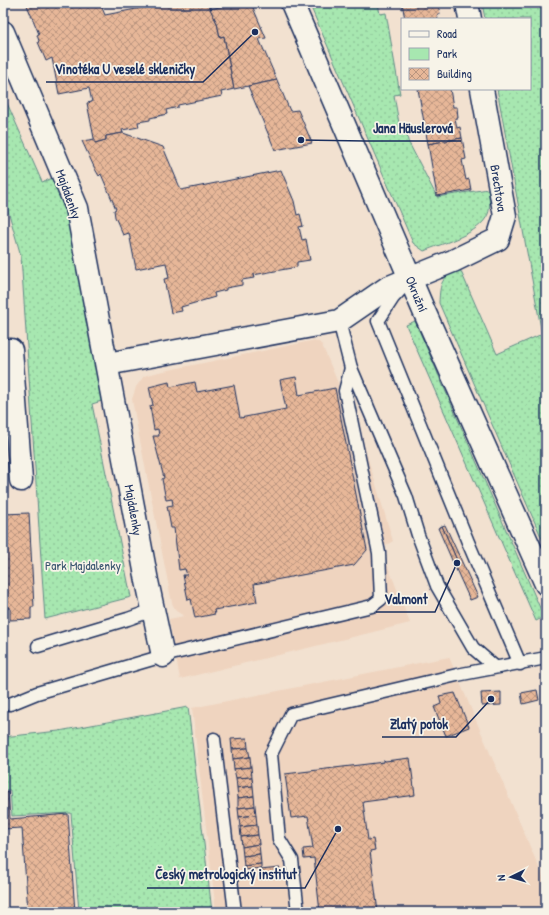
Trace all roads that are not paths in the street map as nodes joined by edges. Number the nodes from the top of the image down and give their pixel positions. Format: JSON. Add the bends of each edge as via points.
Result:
{"nodes":[{"id":1,"x":292,"y":3,"type":"edge"},
{"id":2,"x":467,"y":3,"type":"edge"},
{"id":3,"x":470,"y":18,"type":"edge"},
{"id":4,"x":3,"y":32,"type":"edge"},
{"id":5,"x":482,"y":90,"type":"edge"},
{"id":6,"x":410,"y":279,"type":"junction"},
{"id":7,"x":339,"y":321,"type":"junction"},
{"id":8,"x":3,"y":350,"type":"edge"},
{"id":9,"x":107,"y":364,"type":"junction"},
{"id":10,"x":351,"y":368,"type":"junction"},
{"id":11,"x":21,"y":480,"type":"dead end"},
{"id":12,"x":546,"y":584,"type":"edge"},
{"id":13,"x":153,"y":610,"type":"junction"},
{"id":14,"x":38,"y":646,"type":"dead end"},
{"id":15,"x":163,"y":656,"type":"junction"},
{"id":16,"x":546,"y":658,"type":"edge"},
{"id":17,"x":520,"y":664,"type":"junction"},
{"id":18,"x":495,"y":667,"type":"junction"},
{"id":19,"x":10,"y":704,"type":"dead end"},
{"id":20,"x":214,"y":739,"type":"dead end"},
{"id":21,"x":235,"y":912,"type":"edge"},
{"id":22,"x":298,"y":912,"type":"edge"}],
"edges":[{"from":1,"to":6,"type":"street","name":"Okružní"},
{"from":2,"to":3,"type":"street"},
{"from":4,"to":9,"type":"street","name":"Majdalenky","via":[[77,208]]},
{"from":5,"to":6,"type":"street","name":"Brechtova","via":[[505,216],[498,239]]},
{"from":6,"to":7,"type":"street","via":[[387,288]]},
{"from":6,"to":12,"type":"street","name":"Okružní"},
{"from":6,"to":17,"type":"lane","via":[[393,298],[378,321]]},
{"from":7,"to":9,"type":"street"},
{"from":7,"to":10,"type":"lane"},
{"from":8,"to":11,"type":"street","via":[[11,350]]},
{"from":9,"to":13,"type":"street","name":"Majdalenky"},
{"from":10,"to":15,"type":"lane","via":[[345,390],[379,553],[380,599],[372,606]]},
{"from":10,"to":18,"type":"lane","via":[[406,496],[437,586],[473,648]]},
{"from":13,"to":14,"type":"lane"},
{"from":13,"to":15,"type":"street","name":"Majdalenky"},
{"from":15,"to":19,"type":"lane","via":[[37,693]]},
{"from":16,"to":17,"type":"lane"},
{"from":17,"to":18,"type":"lane"},
{"from":18,"to":22,"type":"lane","via":[[291,714],[271,754],[279,839],[292,860]]},
{"from":20,"to":21,"type":"lane"}]}
